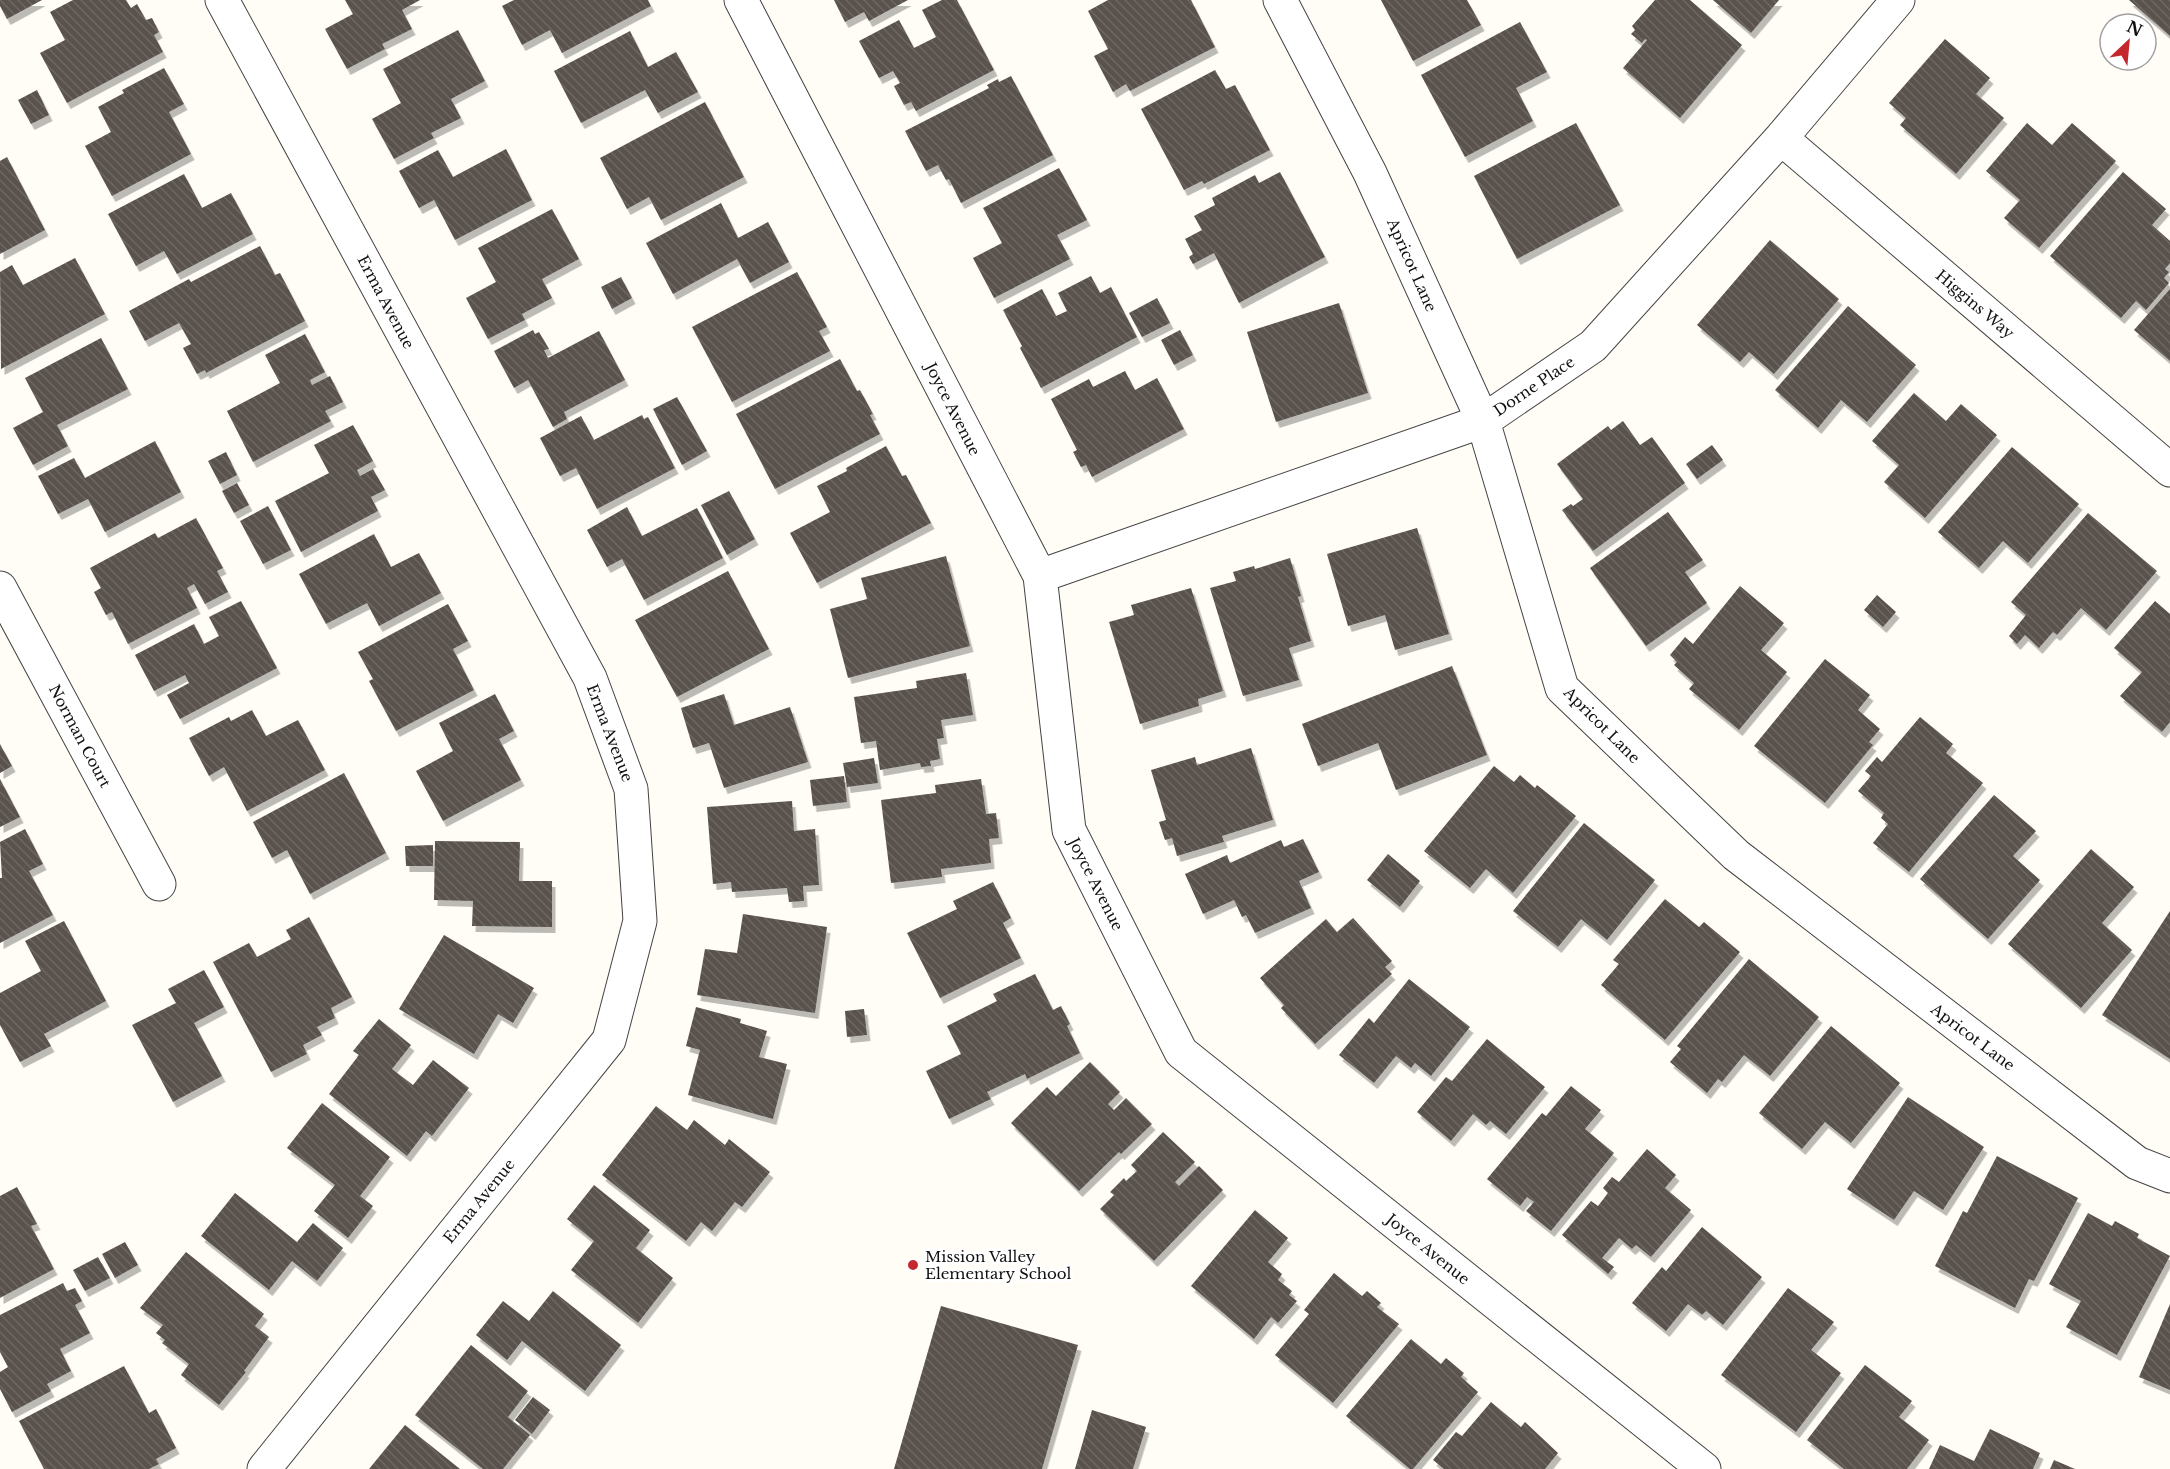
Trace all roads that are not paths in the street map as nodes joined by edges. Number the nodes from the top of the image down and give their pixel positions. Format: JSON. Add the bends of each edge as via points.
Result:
{"nodes":[{"id":1,"x":222,"y":0,"type":"edge"},
{"id":2,"x":741,"y":0,"type":"edge"},
{"id":3,"x":1280,"y":0,"type":"edge"},
{"id":4,"x":1898,"y":0,"type":"edge"},
{"id":5,"x":1780,"y":138,"type":"junction"},
{"id":6,"x":1483,"y":421,"type":"junction"},
{"id":7,"x":2170,"y":470,"type":"edge"},
{"id":8,"x":1040,"y":576,"type":"junction"},
{"id":9,"x":0,"y":588,"type":"edge"},
{"id":10,"x":159,"y":884,"type":"dead end"},
{"id":11,"x":2170,"y":1176,"type":"edge"},
{"id":12,"x":264,"y":1469,"type":"edge"},
{"id":13,"x":1704,"y":1469,"type":"edge"}],
"edges":[{"from":1,"to":12,"type":"street","name":"Erma Avenue","via":[[590,678],[631,789],[640,921],[609,1040]]},
{"from":2,"to":8,"type":"street","name":"Joyce Avenue"},
{"from":3,"to":6,"type":"street","name":"Apricot Lane","via":[[1370,173]]},
{"from":4,"to":5,"type":"street","name":"Dorne Place"},
{"from":5,"to":6,"type":"street","name":"Dorne Place","via":[[1593,346]]},
{"from":5,"to":7,"type":"street","name":"Higgins Way"},
{"from":6,"to":8,"type":"street","name":"Dorne Place"},
{"from":6,"to":11,"type":"street","name":"Apricot Lane","via":[[1562,688],[1736,855],[2137,1163]]},
{"from":8,"to":13,"type":"street","name":"Joyce Avenue","via":[[1069,830],[1181,1052]]},
{"from":9,"to":10,"type":"street","name":"Norman Court"}]}
